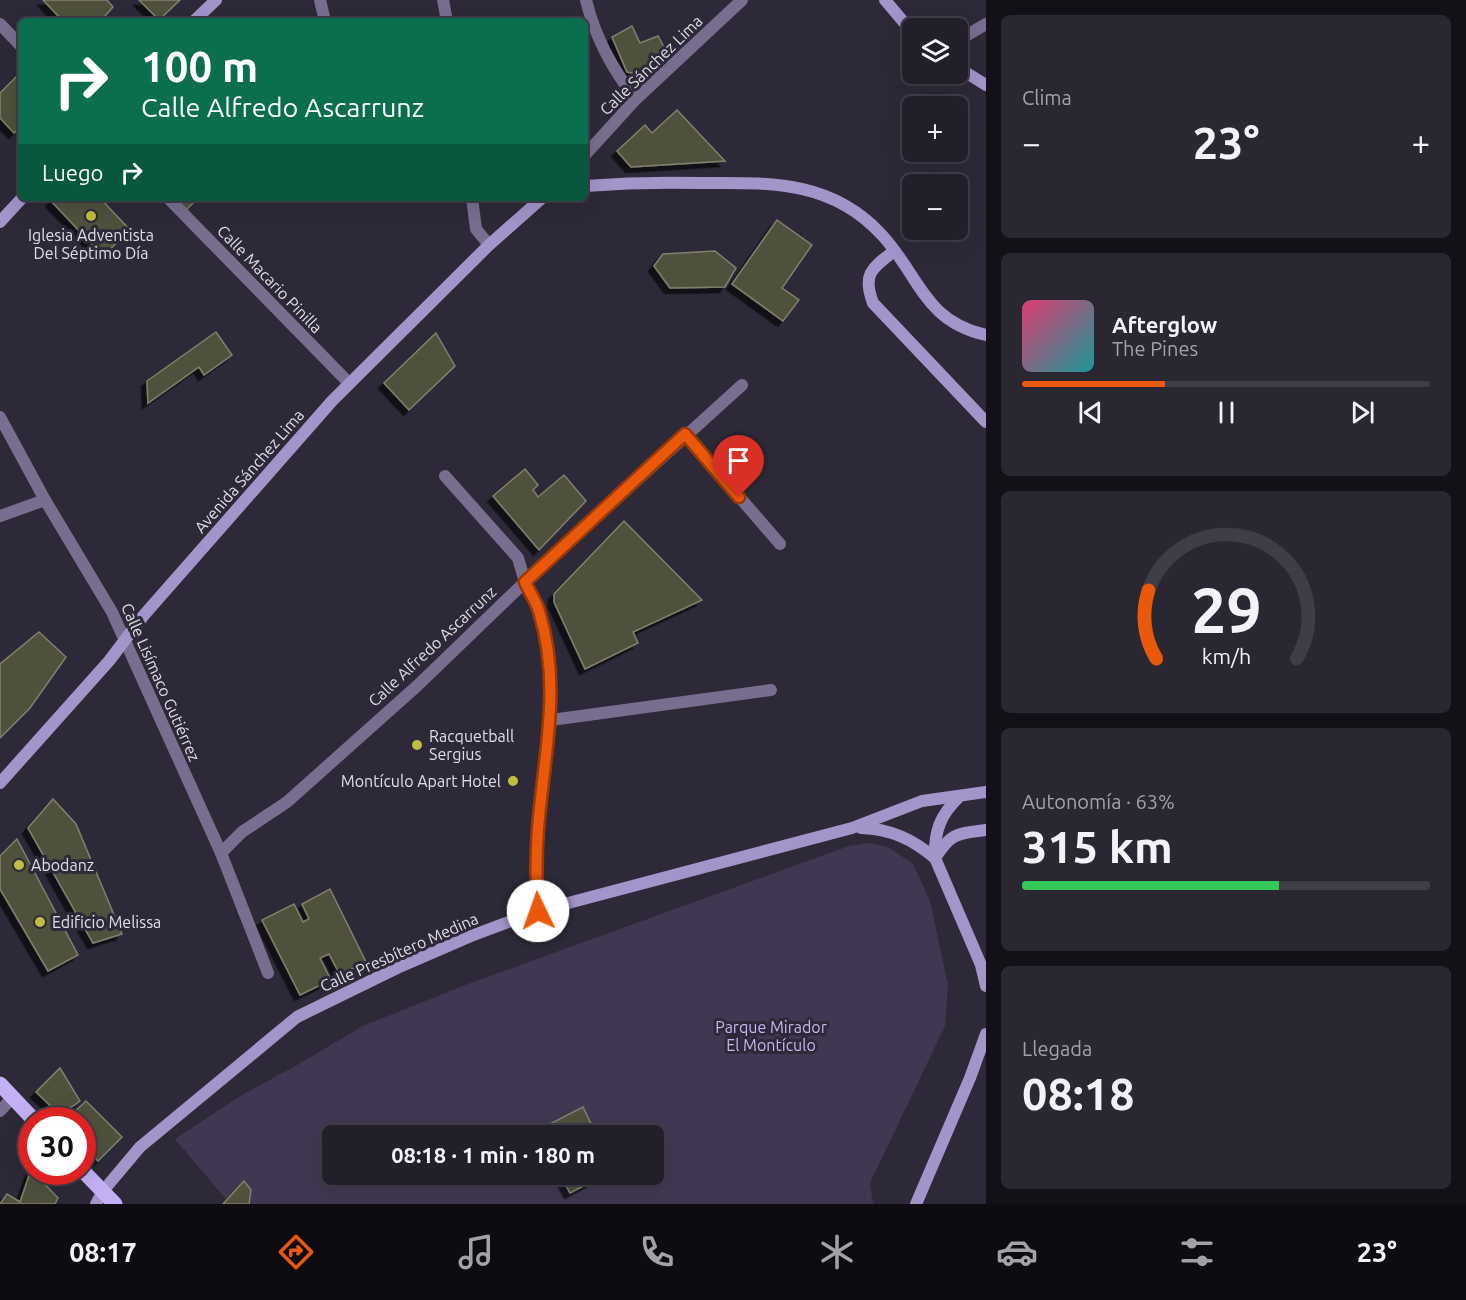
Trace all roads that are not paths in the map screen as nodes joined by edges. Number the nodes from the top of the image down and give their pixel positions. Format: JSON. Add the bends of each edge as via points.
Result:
{"nodes":[{"id":1,"x":216,"y":0,"type":"edge"},
{"id":2,"x":320,"y":0,"type":"edge"},
{"id":3,"x":443,"y":0,"type":"edge"},
{"id":4,"x":586,"y":0,"type":"edge"},
{"id":5,"x":742,"y":0,"type":"edge"},
{"id":6,"x":885,"y":0,"type":"edge"},
{"id":7,"x":197,"y":18,"type":"edge"},
{"id":8,"x":325,"y":18,"type":"edge"},
{"id":9,"x":446,"y":18,"type":"edge"},
{"id":10,"x":902,"y":20,"type":"edge"},
{"id":11,"x":0,"y":24,"type":"edge"},
{"id":12,"x":986,"y":24,"type":"edge"},
{"id":13,"x":968,"y":35,"type":"edge"},
{"id":14,"x":18,"y":43,"type":"edge"},
{"id":15,"x":968,"y":73,"type":"edge"},
{"id":16,"x":986,"y":84,"type":"edge"},
{"id":17,"x":636,"y":99,"type":"junction"},
{"id":18,"x":588,"y":152,"type":"edge"},
{"id":19,"x":588,"y":186,"type":"edge"},
{"id":20,"x":19,"y":201,"type":"edge"},
{"id":21,"x":171,"y":201,"type":"edge"},
{"id":22,"x":472,"y":201,"type":"edge"},
{"id":23,"x":539,"y":201,"type":"edge"},
{"id":24,"x":0,"y":222,"type":"edge"},
{"id":25,"x":489,"y":245,"type":"junction"},
{"id":26,"x":894,"y":251,"type":"junction"},
{"id":27,"x":986,"y":334,"type":"edge"},
{"id":28,"x":349,"y":383,"type":"junction"},
{"id":29,"x":742,"y":385,"type":"dead end"},
{"id":30,"x":0,"y":417,"type":"edge"},
{"id":31,"x":986,"y":422,"type":"edge"},
{"id":32,"x":685,"y":434,"type":"junction"},
{"id":33,"x":445,"y":476,"type":"dead end"},
{"id":34,"x":45,"y":500,"type":"junction"},
{"id":35,"x":0,"y":516,"type":"edge"},
{"id":36,"x":780,"y":544,"type":"dead end"},
{"id":37,"x":525,"y":582,"type":"junction"},
{"id":38,"x":125,"y":640,"type":"junction"},
{"id":39,"x":771,"y":690,"type":"dead end"},
{"id":40,"x":551,"y":720,"type":"junction"},
{"id":41,"x":0,"y":783,"type":"edge"},
{"id":42,"x":986,"y":792,"type":"edge"},
{"id":43,"x":959,"y":797,"type":"junction"},
{"id":44,"x":852,"y":828,"type":"junction"},
{"id":45,"x":986,"y":830,"type":"edge"},
{"id":46,"x":221,"y":853,"type":"junction"},
{"id":47,"x":935,"y":858,"type":"junction"},
{"id":48,"x":538,"y":911,"type":"junction"},
{"id":49,"x":267,"y":973,"type":"dead end"},
{"id":50,"x":986,"y":986,"type":"edge"},
{"id":51,"x":986,"y":1034,"type":"edge"},
{"id":52,"x":0,"y":1084,"type":"edge"},
{"id":53,"x":12,"y":1098,"type":"junction"},
{"id":54,"x":21,"y":1107,"type":"edge"},
{"id":55,"x":0,"y":1111,"type":"edge"},
{"id":56,"x":99,"y":1197,"type":"edge"},
{"id":57,"x":115,"y":1204,"type":"edge"},
{"id":58,"x":916,"y":1204,"type":"edge"}],
"edges":[{"from":1,"to":7,"type":"street"},
{"from":2,"to":8,"type":"street"},
{"from":3,"to":9,"type":"street"},
{"from":4,"to":17,"type":"street","via":[[604,51]]},
{"from":5,"to":17,"type":"street","name":"Calle Sánchez Lima"},
{"from":6,"to":10,"type":"street"},
{"from":11,"to":14,"type":"street"},
{"from":12,"to":13,"type":"street"},
{"from":15,"to":16,"type":"street"},
{"from":17,"to":18,"type":"street","name":"Calle Sánchez Lima"},
{"from":19,"to":26,"type":"street","via":[[773,183],[804,188],[863,216]]},
{"from":20,"to":24,"type":"street"},
{"from":21,"to":28,"type":"street","name":"Calle Macario Pinilla"},
{"from":22,"to":25,"type":"street","via":[[476,230]]},
{"from":23,"to":25,"type":"street","name":"Avenida Sánchez Lima"},
{"from":25,"to":28,"type":"street","name":"Avenida Sánchez Lima"},
{"from":26,"to":27,"type":"street","via":[[945,317],[967,330]]},
{"from":26,"to":31,"type":"street","via":[[875,265],[869,277],[867,289],[873,303]]},
{"from":28,"to":38,"type":"street","name":"Avenida Sánchez Lima"},
{"from":29,"to":32,"type":"street","name":"Calle Alfredo Ascarrunz"},
{"from":30,"to":34,"type":"street","name":"Calle Lisímaco Gutiérrez"},
{"from":32,"to":36,"type":"street"},
{"from":32,"to":37,"type":"street","name":"Calle Alfredo Ascarrunz"},
{"from":33,"to":37,"type":"street","via":[[518,558]]},
{"from":34,"to":35,"type":"street"},
{"from":34,"to":38,"type":"street","name":"Calle Lisímaco Gutiérrez"},
{"from":37,"to":40,"type":"street","via":[[538,609],[550,660]]},
{"from":37,"to":46,"type":"street","name":"Calle Alfredo Ascarrunz","via":[[417,686],[287,802],[242,832]]},
{"from":38,"to":41,"type":"street","name":"Avenida Sánchez Lima"},
{"from":38,"to":46,"type":"street","name":"Calle Lisímaco Gutiérrez"},
{"from":39,"to":40,"type":"street"},
{"from":40,"to":48,"type":"street","via":[[538,829]]},
{"from":42,"to":43,"type":"street"},
{"from":43,"to":44,"type":"street","via":[[922,801]]},
{"from":43,"to":47,"type":"street","via":[[938,824]]},
{"from":44,"to":47,"type":"street","via":[[897,833],[918,843]]},
{"from":44,"to":48,"type":"street","name":"Calle Presbítero Medina"},
{"from":45,"to":47,"type":"street","via":[[953,835]]},
{"from":46,"to":49,"type":"street","name":"Calle Lisímaco Gutiérrez"},
{"from":47,"to":50,"type":"street","via":[[981,964]]},
{"from":48,"to":56,"type":"street","name":"Calle Presbítero Medina","via":[[418,959],[297,1017],[141,1147]]},
{"from":51,"to":58,"type":"street"},
{"from":52,"to":53,"type":"main road"},
{"from":53,"to":54,"type":"main road"},
{"from":53,"to":55,"type":"street"},
{"from":56,"to":57,"type":"main road"}]}
